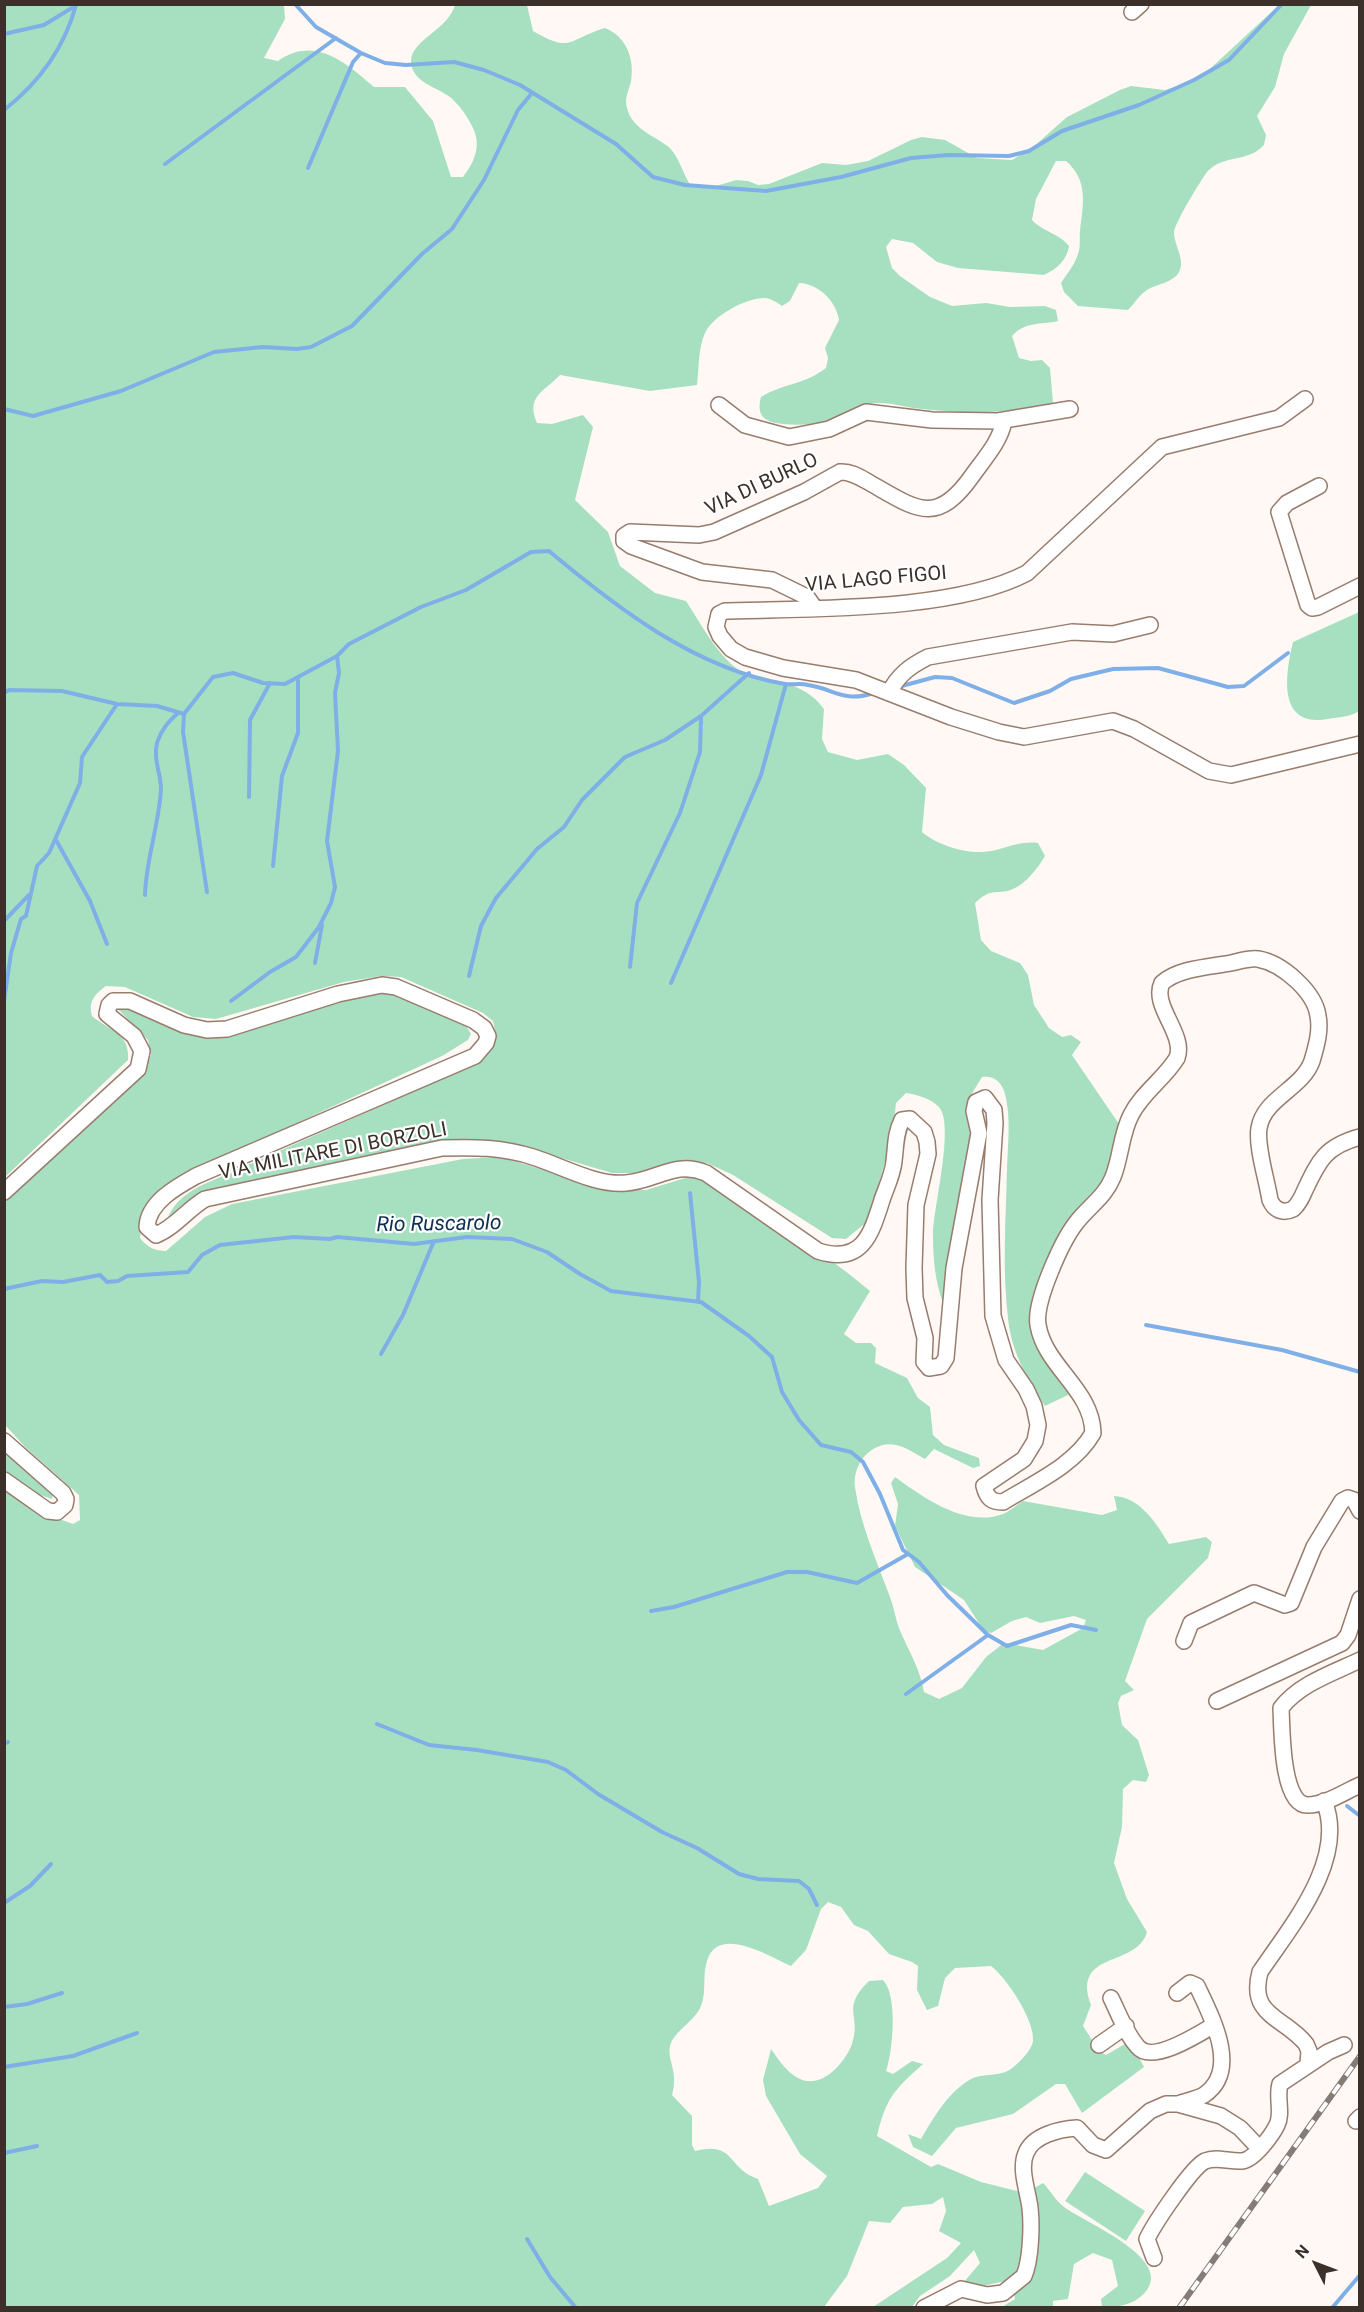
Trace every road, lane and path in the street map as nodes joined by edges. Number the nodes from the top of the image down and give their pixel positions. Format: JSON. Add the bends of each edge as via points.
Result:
{"nodes":[{"id":1,"x":1305,"y":399,"type":"dead end"},
{"id":2,"x":719,"y":405,"type":"dead end"},
{"id":3,"x":1070,"y":409,"type":"dead end"},
{"id":4,"x":1004,"y":421,"type":"junction"},
{"id":5,"x":1319,"y":486,"type":"dead end"},
{"id":6,"x":1359,"y":586,"type":"edge"},
{"id":7,"x":814,"y":608,"type":"junction"},
{"id":8,"x":1150,"y":625,"type":"dead end"},
{"id":9,"x":889,"y":693,"type":"junction"},
{"id":10,"x":1359,"y":744,"type":"edge"},
{"id":11,"x":1359,"y":1137,"type":"edge"},
{"id":12,"x":4,"y":1192,"type":"edge"},
{"id":13,"x":4,"y":1441,"type":"edge"},
{"id":14,"x":4,"y":1480,"type":"edge"},
{"id":15,"x":1359,"y":1511,"type":"edge"},
{"id":16,"x":1359,"y":1599,"type":"edge"},
{"id":17,"x":1185,"y":1641,"type":"dead end"},
{"id":18,"x":1359,"y":1660,"type":"edge"},
{"id":19,"x":1217,"y":1701,"type":"dead end"},
{"id":20,"x":1359,"y":1785,"type":"edge"},
{"id":21,"x":1324,"y":1801,"type":"junction"},
{"id":22,"x":1177,"y":1993,"type":"dead end"},
{"id":23,"x":1111,"y":1998,"type":"dead end"},
{"id":24,"x":1214,"y":2025,"type":"junction"},
{"id":25,"x":1126,"y":2026,"type":"junction"},
{"id":26,"x":1099,"y":2045,"type":"dead end"},
{"id":27,"x":1344,"y":2046,"type":"dead end"},
{"id":28,"x":1308,"y":2064,"type":"junction"},
{"id":29,"x":1178,"y":2104,"type":"junction"},
{"id":30,"x":1259,"y":2148,"type":"junction"},
{"id":31,"x":1154,"y":2258,"type":"dead end"},
{"id":32,"x":924,"y":2307,"type":"edge"}],
"edges":[{"from":1,"to":7,"type":"street","name":"VIA LAGO FIGOI","via":[[1279,418],[1162,447],[1027,573],[1005,585],[926,600]]},
{"from":2,"to":4,"type":"street","name":"VIA DI BURLO","via":[[745,424],[789,437],[829,429],[866,412],[932,420]]},
{"from":3,"to":4,"type":"street","name":"VIA DI BURLO"},
{"from":4,"to":7,"type":"street","name":"VIA DI BURLO","via":[[998,439],[958,496],[939,507],[907,504],[860,477],[840,472],[714,532],[630,532],[624,536],[631,546],[702,572],[772,580],[807,597]]},
{"from":5,"to":6,"type":"street","via":[[1287,503],[1279,512],[1308,605],[1318,607]]},
{"from":7,"to":9,"type":"street","name":"VIA LAGO FIGOI","via":[[725,611],[719,614],[716,627],[731,649],[753,660],[856,680]]},
{"from":8,"to":9,"type":"street","via":[[1113,633],[1071,632],[928,657],[908,668]]},
{"from":9,"to":10,"type":"street","name":"VIA LAGO FIGOI","via":[[960,720],[1024,737],[1113,721],[1209,771],[1230,775]]},
{"from":11,"to":12,"type":"street","name":"VIA MILITARE DI BORZOLI","via":[[1328,1151],[1293,1209],[1284,1212],[1275,1208],[1270,1200],[1259,1128],[1269,1108],[1309,1067],[1318,1030],[1317,1010],[1306,991],[1291,978],[1258,959],[1176,974],[1162,983],[1160,990],[1177,1041],[1177,1058],[1131,1114],[1114,1175],[1100,1200],[1076,1223],[1040,1302],[1038,1323],[1047,1350],[1088,1406],[1093,1433],[1072,1459],[1004,1502],[994,1502],[984,1486],[1024,1459],[1035,1441],[1038,1425],[1026,1389],[1006,1359],[993,1316],[990,1200],[995,1123],[994,1110],[985,1098],[976,1102],[974,1111],[979,1133],[954,1268],[946,1358],[935,1368],[928,1368],[924,1362],[925,1338],[914,1278],[916,1205],[928,1154],[927,1142],[924,1132],[910,1119],[902,1120],[898,1128],[894,1163],[868,1240],[850,1254],[833,1256],[818,1251],[693,1167],[626,1184],[501,1148],[481,1146],[442,1148],[205,1199],[163,1232],[151,1232],[147,1227],[152,1212],[171,1190],[196,1176],[399,1091],[481,1051],[488,1036],[484,1028],[396,987],[338,994],[227,1029],[207,1030],[184,1025],[130,1001],[113,1000],[107,1014],[134,1036],[142,1051],[138,1069]]},
{"from":13,"to":14,"type":"street","via":[[63,1493],[65,1505],[57,1512],[48,1511]]},
{"from":15,"to":17,"type":"street","via":[[1354,1500],[1342,1501],[1314,1547],[1290,1603],[1285,1605],[1254,1593],[1191,1623]]},
{"from":16,"to":19,"type":"street","via":[[1342,1643]]},
{"from":18,"to":21,"type":"street","via":[[1300,1690],[1281,1708],[1286,1780],[1299,1803],[1306,1806]]},
{"from":20,"to":21,"type":"street"},
{"from":21,"to":28,"type":"street","via":[[1332,1836],[1320,1872],[1308,1901],[1260,1972],[1257,1983],[1264,2010],[1306,2044],[1310,2051]]},
{"from":22,"to":24,"type":"street","via":[[1190,1983],[1195,1985]]},
{"from":23,"to":25,"type":"street"},
{"from":24,"to":25,"type":"street","via":[[1185,2041],[1150,2053],[1137,2047]]},
{"from":24,"to":29,"type":"street","via":[[1222,2063],[1218,2079],[1203,2096]]},
{"from":25,"to":26,"type":"street"},
{"from":27,"to":28,"type":"street"},
{"from":28,"to":30,"type":"street","via":[[1280,2084],[1278,2123]]},
{"from":29,"to":30,"type":"street","via":[[1221,2116],[1239,2127]]},
{"from":29,"to":32,"type":"street","via":[[1156,2106],[1106,2150],[1093,2145],[1077,2128],[1032,2144],[1025,2153],[1024,2164],[1030,2210],[1029,2259],[1024,2276],[1003,2293],[987,2295],[961,2289]]},
{"from":30,"to":31,"type":"street","via":[[1246,2160],[1217,2158],[1202,2162],[1152,2229],[1147,2239]]}]}
